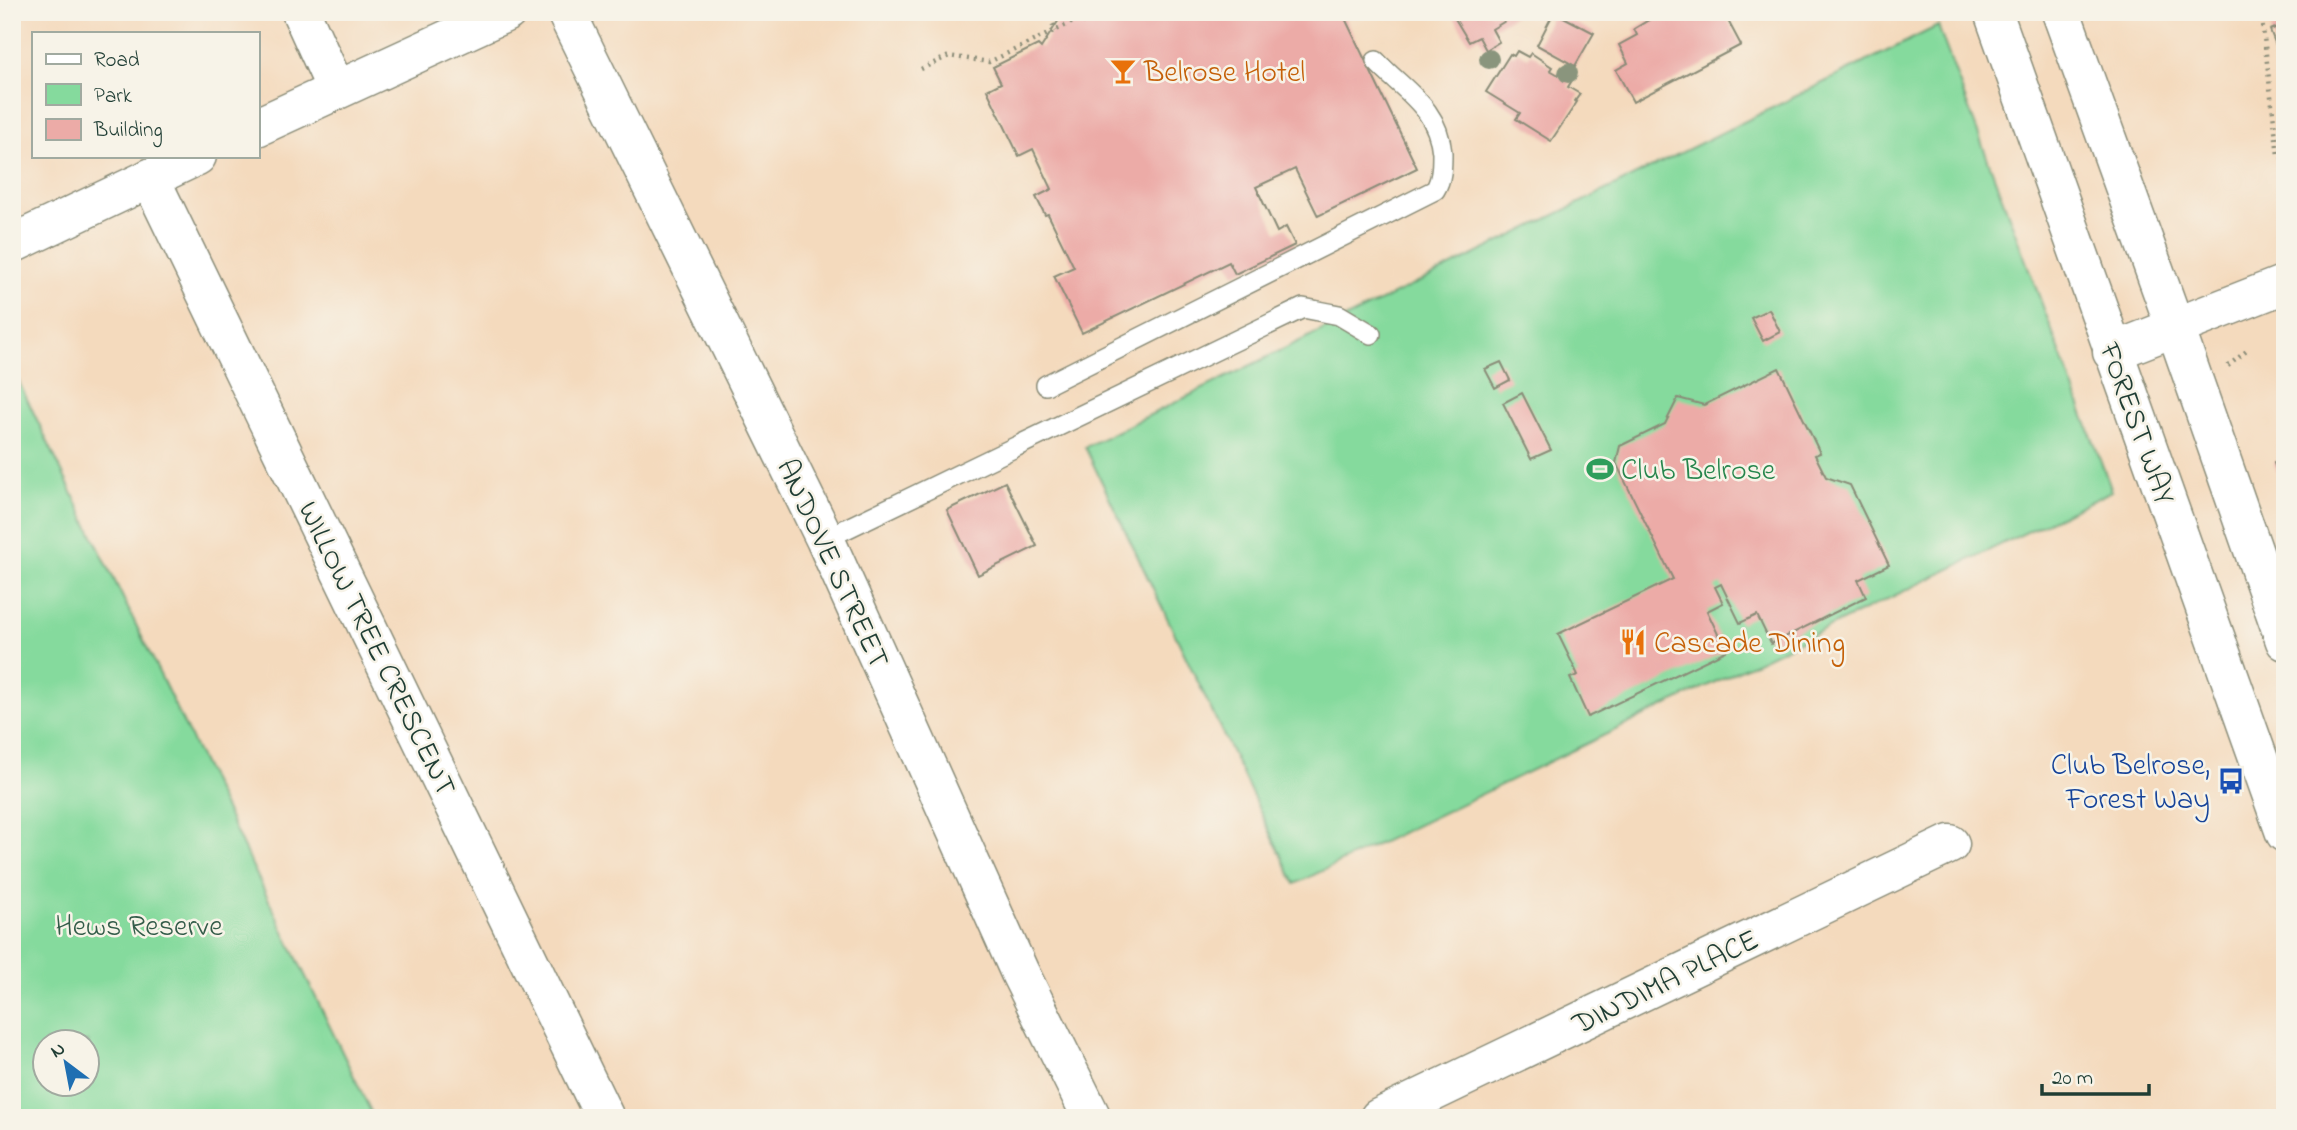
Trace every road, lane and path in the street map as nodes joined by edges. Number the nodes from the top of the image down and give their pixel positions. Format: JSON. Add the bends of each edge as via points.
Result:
{"nodes":[{"id":1,"x":301,"y":12,"type":"edge"},
{"id":2,"x":507,"y":12,"type":"edge"},
{"id":3,"x":566,"y":12,"type":"edge"},
{"id":4,"x":1046,"y":12,"type":"edge"},
{"id":5,"x":1094,"y":12,"type":"edge"},
{"id":6,"x":1993,"y":12,"type":"edge"},
{"id":7,"x":2061,"y":12,"type":"edge"},
{"id":8,"x":2261,"y":12,"type":"edge"},
{"id":9,"x":1056,"y":30,"type":"junction"},
{"id":10,"x":1376,"y":61,"type":"dead end"},
{"id":11,"x":921,"y":69,"type":"dead end"},
{"id":12,"x":336,"y":89,"type":"junction"},
{"id":13,"x":259,"y":126,"type":"edge"},
{"id":14,"x":193,"y":158,"type":"edge"},
{"id":15,"x":2285,"y":159,"type":"edge"},
{"id":16,"x":150,"y":178,"type":"junction"},
{"id":17,"x":12,"y":244,"type":"edge"},
{"id":18,"x":2285,"y":284,"type":"edge"},
{"id":19,"x":2175,"y":327,"type":"junction"},
{"id":20,"x":1371,"y":334,"type":"dead end"},
{"id":21,"x":2112,"y":352,"type":"junction"},
{"id":22,"x":1046,"y":385,"type":"dead end"},
{"id":23,"x":825,"y":539,"type":"junction"},
{"id":24,"x":2285,"y":641,"type":"edge"},
{"id":25,"x":2285,"y":833,"type":"edge"},
{"id":26,"x":1950,"y":844,"type":"dead end"},
{"id":27,"x":605,"y":1118,"type":"edge"},
{"id":28,"x":1092,"y":1118,"type":"edge"},
{"id":29,"x":1379,"y":1118,"type":"edge"}],
"edges":[{"from":1,"to":12,"type":"street"},
{"from":2,"to":12,"type":"street"},
{"from":3,"to":23,"type":"street","name":"ANDOVE STREET"},
{"from":4,"to":9,"type":"path"},
{"from":5,"to":9,"type":"path"},
{"from":6,"to":21,"type":"street","name":"FOREST WAY"},
{"from":7,"to":19,"type":"street"},
{"from":8,"to":15,"type":"path","via":[[2278,155]]},
{"from":9,"to":11,"type":"path","via":[[989,62],[949,56]]},
{"from":10,"to":22,"type":"lane","via":[[1424,106],[1436,127],[1442,161],[1435,190]]},
{"from":12,"to":13,"type":"street"},
{"from":14,"to":16,"type":"street"},
{"from":16,"to":17,"type":"street"},
{"from":16,"to":27,"type":"street","name":"WILLOW TREE CRESCENT"},
{"from":18,"to":19,"type":"street"},
{"from":19,"to":21,"type":"street"},
{"from":19,"to":24,"type":"street"},
{"from":20,"to":23,"type":"lane","via":[[1339,315],[1303,308]]},
{"from":21,"to":25,"type":"street","name":"FOREST WAY"},
{"from":23,"to":28,"type":"street","name":"ANDOVE STREET","via":[[1020,972]]},
{"from":26,"to":29,"type":"street","name":"DINDIMA PLACE"}]}
